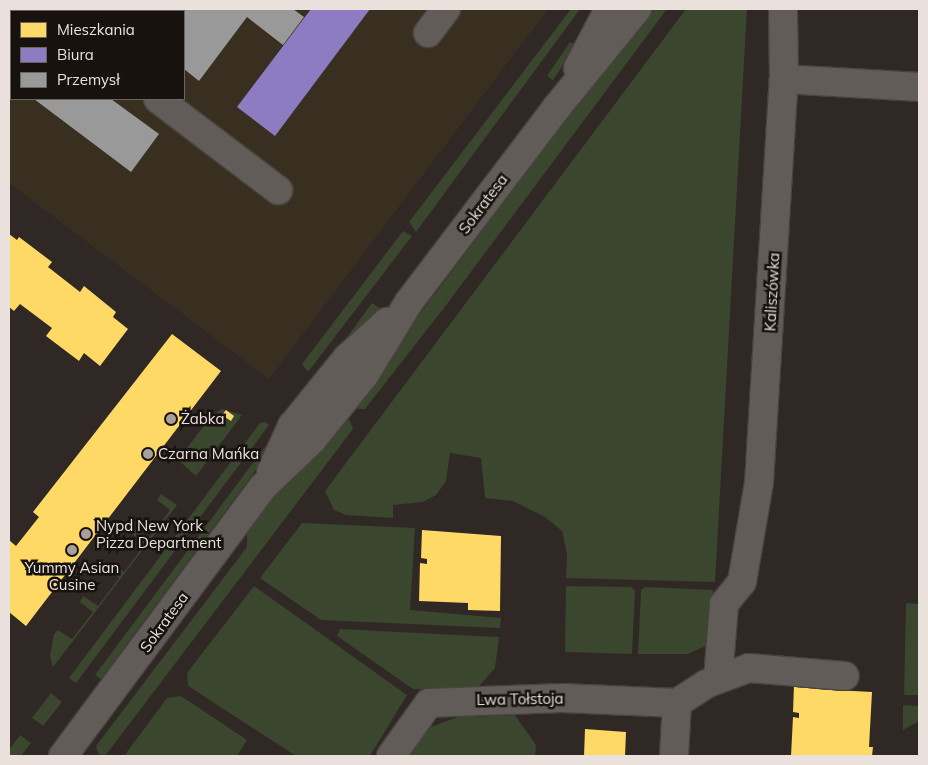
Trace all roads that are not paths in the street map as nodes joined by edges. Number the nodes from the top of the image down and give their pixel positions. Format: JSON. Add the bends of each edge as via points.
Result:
{"nodes":[{"id":1,"x":446,"y":9,"type":"edge"},
{"id":2,"x":609,"y":9,"type":"edge"},
{"id":3,"x":637,"y":9,"type":"edge"},
{"id":4,"x":784,"y":9,"type":"edge"},
{"id":5,"x":428,"y":33,"type":"dead end"},
{"id":6,"x":784,"y":79,"type":"junction"},
{"id":7,"x":919,"y":87,"type":"edge"},
{"id":8,"x":159,"y":100,"type":"edge"},
{"id":9,"x":557,"y":106,"type":"junction"},
{"id":10,"x":278,"y":190,"type":"dead end"},
{"id":11,"x":845,"y":676,"type":"dead end"},
{"id":12,"x":718,"y":679,"type":"junction"},
{"id":13,"x":677,"y":703,"type":"junction"},
{"id":14,"x":63,"y":756,"type":"edge"},
{"id":15,"x":391,"y":756,"type":"edge"},
{"id":16,"x":674,"y":756,"type":"edge"}],
"edges":[{"from":1,"to":5,"type":"street"},
{"from":2,"to":9,"type":"street","name":"Sokratesa"},
{"from":3,"to":9,"type":"street","name":"Sokratesa"},
{"from":4,"to":6,"type":"street","name":"Kaliszówka"},
{"from":6,"to":7,"type":"street"},
{"from":6,"to":12,"type":"street","name":"Kaliszówka","via":[[759,482],[742,584],[724,604]]},
{"from":8,"to":10,"type":"street"},
{"from":9,"to":14,"type":"street","name":"Sokratesa","via":[[410,302],[347,358],[292,426],[263,487]]},
{"from":11,"to":12,"type":"street","via":[[749,668]]},
{"from":12,"to":13,"type":"street","via":[[690,692]]},
{"from":13,"to":15,"type":"street","name":"Lwa Tołstoja","via":[[562,698],[429,703]]},
{"from":13,"to":16,"type":"street"}]}
